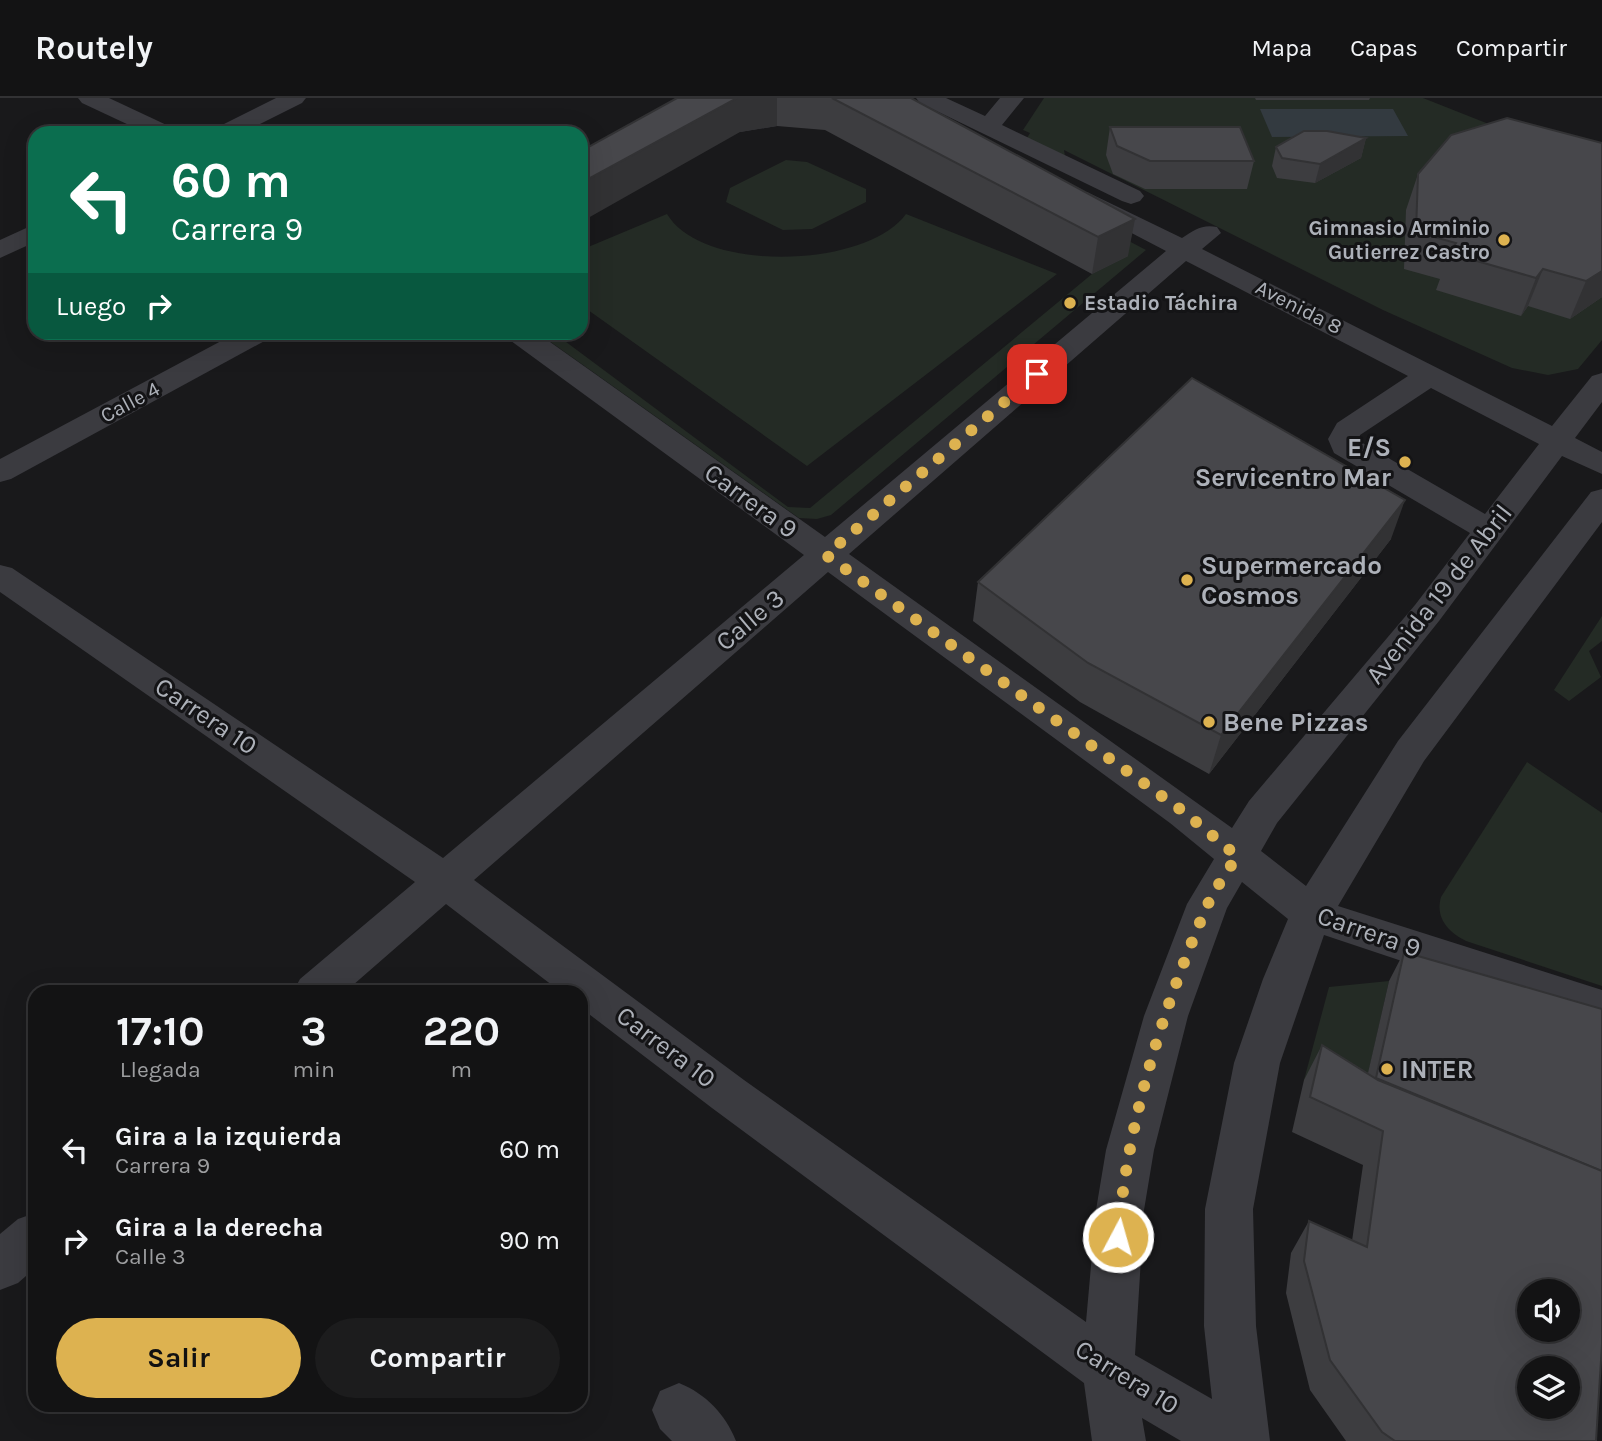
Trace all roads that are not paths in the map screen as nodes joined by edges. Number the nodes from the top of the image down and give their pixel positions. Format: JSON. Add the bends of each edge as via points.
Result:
{"nodes":[{"id":1,"x":90,"y":98,"type":"edge"},
{"id":2,"x":293,"y":98,"type":"edge"},
{"id":3,"x":1012,"y":98,"type":"edge"},
{"id":4,"x":921,"y":106,"type":"edge"},
{"id":5,"x":150,"y":126,"type":"edge"},
{"id":6,"x":238,"y":126,"type":"edge"},
{"id":7,"x":989,"y":126,"type":"junction"},
{"id":8,"x":1147,"y":204,"type":"dead end"},
{"id":9,"x":1192,"y":234,"type":"junction"},
{"id":10,"x":28,"y":236,"type":"edge"},
{"id":11,"x":0,"y":250,"type":"edge"},
{"id":12,"x":245,"y":340,"type":"edge"},
{"id":13,"x":528,"y":340,"type":"edge"},
{"id":14,"x":1430,"y":375,"type":"junction"},
{"id":15,"x":1602,"y":382,"type":"edge"},
{"id":16,"x":1565,"y":430,"type":"junction"},
{"id":17,"x":1602,"y":434,"type":"edge"},
{"id":18,"x":1602,"y":464,"type":"edge"},
{"id":19,"x":0,"y":472,"type":"edge"},
{"id":20,"x":1602,"y":499,"type":"edge"},
{"id":21,"x":1490,"y":531,"type":"junction"},
{"id":22,"x":826,"y":555,"type":"junction"},
{"id":23,"x":0,"y":576,"type":"edge"},
{"id":24,"x":1237,"y":856,"type":"junction"},
{"id":25,"x":444,"y":880,"type":"junction"},
{"id":26,"x":1311,"y":914,"type":"junction"},
{"id":27,"x":323,"y":985,"type":"edge"},
{"id":28,"x":583,"y":985,"type":"edge"},
{"id":29,"x":588,"y":989,"type":"edge"},
{"id":30,"x":1602,"y":1009,"type":"edge"},
{"id":31,"x":28,"y":1242,"type":"edge"},
{"id":32,"x":0,"y":1266,"type":"edge"},
{"id":33,"x":1108,"y":1369,"type":"junction"},
{"id":34,"x":1119,"y":1441,"type":"edge"},
{"id":35,"x":1232,"y":1441,"type":"edge"},
{"id":36,"x":1243,"y":1441,"type":"edge"}],
"edges":[{"from":1,"to":5,"type":"street"},
{"from":2,"to":6,"type":"street"},
{"from":3,"to":7,"type":"street"},
{"from":4,"to":7,"type":"street","name":"Avenida 8"},
{"from":4,"to":9,"type":"street","name":"Avenida 8"},
{"from":7,"to":8,"type":"street","name":"Avenida 8"},
{"from":9,"to":14,"type":"street","name":"Avenida 8"},
{"from":9,"to":16,"type":"street","name":"Avenida 8"},
{"from":9,"to":22,"type":"street","name":"Calle 3"},
{"from":10,"to":11,"type":"street"},
{"from":12,"to":19,"type":"street","name":"Calle 4"},
{"from":13,"to":22,"type":"street","name":"Carrera 9"},
{"from":14,"to":16,"type":"street","name":"Avenida 8"},
{"from":14,"to":21,"type":"street","via":[[1348,430],[1343,439],[1346,446]]},
{"from":15,"to":16,"type":"street","name":"Avenida 19 de Abril"},
{"from":16,"to":17,"type":"street","name":"Avenida 8"},
{"from":16,"to":18,"type":"street","name":"Avenida 8"},
{"from":16,"to":21,"type":"street","name":"Avenida 19 de Abril"},
{"from":20,"to":26,"type":"street","via":[[1411,751]]},
{"from":21,"to":24,"type":"street","name":"Avenida 19 de Abril","via":[[1263,812]]},
{"from":22,"to":24,"type":"street","name":"Carrera 9","via":[[1184,812]]},
{"from":22,"to":25,"type":"street","name":"Calle 3"},
{"from":23,"to":25,"type":"street","name":"Carrera 10"},
{"from":24,"to":26,"type":"street","name":"Carrera 9"},
{"from":24,"to":33,"type":"street","name":"Avenida 19 de Abril","via":[[1208,904],[1166,1016],[1141,1100],[1120,1210]]},
{"from":25,"to":27,"type":"street","name":"Calle 3"},
{"from":25,"to":28,"type":"street","name":"Carrera 10"},
{"from":26,"to":30,"type":"street","name":"Carrera 9"},
{"from":26,"to":36,"type":"street","via":[[1257,1063],[1229,1209],[1230,1326]]},
{"from":29,"to":33,"type":"street","name":"Carrera 10"},
{"from":31,"to":32,"type":"street"},
{"from":33,"to":34,"type":"street","name":"Avenida 19 de Abril"},
{"from":33,"to":35,"type":"street","name":"Carrera 10"}]}
